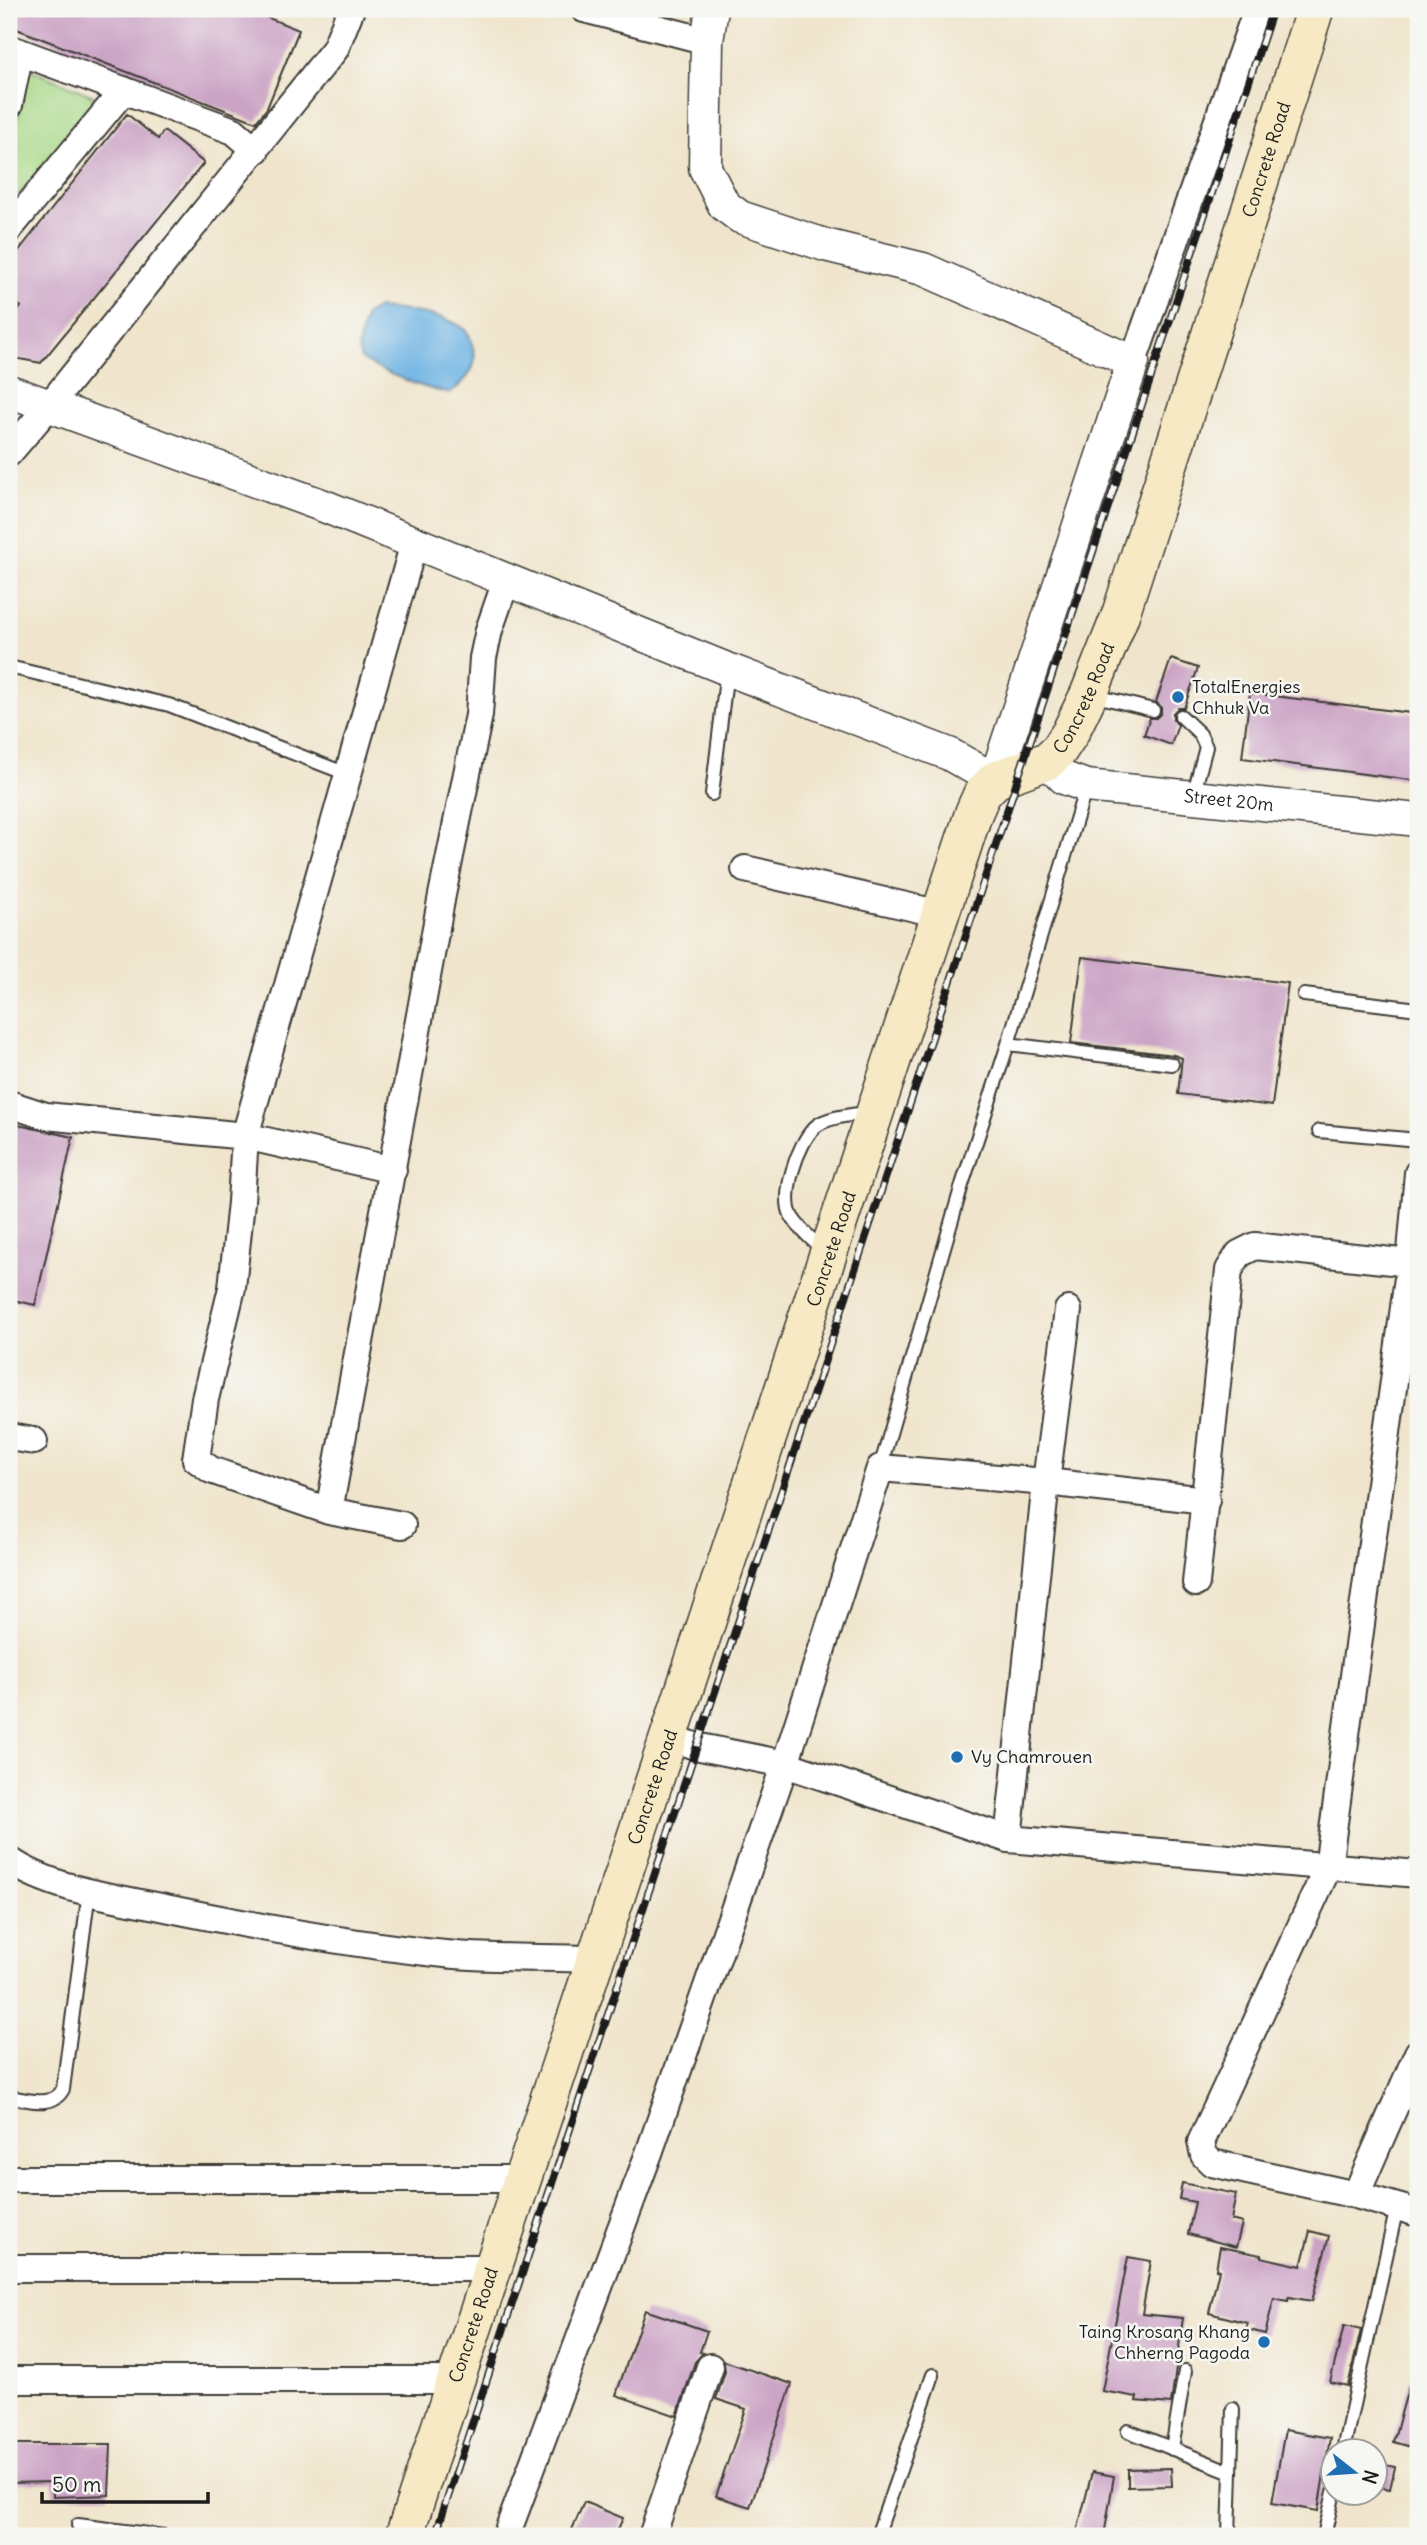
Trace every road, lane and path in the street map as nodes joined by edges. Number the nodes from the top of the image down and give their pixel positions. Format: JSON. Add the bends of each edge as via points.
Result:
{"nodes":[{"id":1,"x":351,"y":9,"type":"edge"},
{"id":2,"x":584,"y":9,"type":"edge"},
{"id":3,"x":712,"y":9,"type":"edge"},
{"id":4,"x":1257,"y":9,"type":"edge"},
{"id":5,"x":1315,"y":9,"type":"edge"},
{"id":6,"x":707,"y":41,"type":"junction"},
{"id":7,"x":14,"y":50,"type":"edge"},
{"id":8,"x":124,"y":90,"type":"junction"},
{"id":9,"x":9,"y":105,"type":"edge"},
{"id":10,"x":256,"y":150,"type":"junction"},
{"id":11,"x":9,"y":229,"type":"edge"},
{"id":12,"x":1133,"y":362,"type":"junction"},
{"id":13,"x":9,"y":391,"type":"edge"},
{"id":14,"x":49,"y":406,"type":"junction"},
{"id":15,"x":9,"y":453,"type":"edge"},
{"id":16,"x":414,"y":543,"type":"junction"},
{"id":17,"x":506,"y":581,"type":"junction"},
{"id":18,"x":9,"y":667,"type":"edge"},
{"id":19,"x":727,"y":669,"type":"junction"},
{"id":20,"x":1088,"y":694,"type":"junction"},
{"id":21,"x":1153,"y":710,"type":"dead end"},
{"id":22,"x":1181,"y":716,"type":"dead end"},
{"id":23,"x":1047,"y":761,"type":"junction"},
{"id":24,"x":347,"y":774,"type":"junction"},
{"id":25,"x":995,"y":780,"type":"junction"},
{"id":26,"x":1086,"y":786,"type":"junction"},
{"id":27,"x":712,"y":794,"type":"dead end"},
{"id":28,"x":1193,"y":797,"type":"junction"},
{"id":29,"x":1418,"y":820,"type":"edge"},
{"id":30,"x":745,"y":869,"type":"dead end"},
{"id":31,"x":941,"y":914,"type":"junction"},
{"id":32,"x":1304,"y":995,"type":"dead end"},
{"id":33,"x":1418,"y":1009,"type":"edge"},
{"id":34,"x":1008,"y":1044,"type":"junction"},
{"id":35,"x":1172,"y":1064,"type":"dead end"},
{"id":36,"x":9,"y":1104,"type":"edge"},
{"id":37,"x":876,"y":1112,"type":"junction"},
{"id":38,"x":1319,"y":1131,"type":"dead end"},
{"id":39,"x":245,"y":1136,"type":"junction"},
{"id":40,"x":1418,"y":1140,"type":"edge"},
{"id":41,"x":393,"y":1170,"type":"junction"},
{"id":42,"x":1418,"y":1173,"type":"edge"},
{"id":43,"x":1416,"y":1231,"type":"edge"},
{"id":44,"x":828,"y":1255,"type":"junction"},
{"id":45,"x":1410,"y":1263,"type":"junction"},
{"id":46,"x":1068,"y":1310,"type":"dead end"},
{"id":47,"x":880,"y":1468,"type":"junction"},
{"id":48,"x":1046,"y":1482,"type":"junction"},
{"id":49,"x":1206,"y":1500,"type":"junction"},
{"id":50,"x":329,"y":1511,"type":"junction"},
{"id":51,"x":402,"y":1525,"type":"dead end"},
{"id":52,"x":1196,"y":1583,"type":"dead end"},
{"id":53,"x":671,"y":1738,"type":"junction"},
{"id":54,"x":785,"y":1764,"type":"junction"},
{"id":55,"x":1008,"y":1839,"type":"junction"},
{"id":56,"x":9,"y":1860,"type":"edge"},
{"id":57,"x":1328,"y":1867,"type":"junction"},
{"id":58,"x":1418,"y":1874,"type":"edge"},
{"id":59,"x":89,"y":1891,"type":"junction"},
{"id":60,"x":594,"y":1959,"type":"junction"},
{"id":61,"x":1418,"y":2053,"type":"edge"},
{"id":62,"x":9,"y":2097,"type":"edge"},
{"id":63,"x":9,"y":2179,"type":"edge"},
{"id":64,"x":522,"y":2179,"type":"junction"},
{"id":65,"x":1356,"y":2195,"type":"junction"},
{"id":66,"x":1407,"y":2210,"type":"edge"},
{"id":67,"x":9,"y":2268,"type":"edge"},
{"id":68,"x":492,"y":2268,"type":"junction"},
{"id":69,"x":710,"y":2367,"type":"dead end"},
{"id":70,"x":1185,"y":2371,"type":"dead end"},
{"id":71,"x":933,"y":2375,"type":"dead end"},
{"id":72,"x":9,"y":2380,"type":"edge"},
{"id":73,"x":455,"y":2380,"type":"junction"},
{"id":74,"x":1233,"y":2409,"type":"dead end"},
{"id":75,"x":1128,"y":2431,"type":"dead end"},
{"id":76,"x":1347,"y":2436,"type":"edge"},
{"id":77,"x":1172,"y":2449,"type":"junction"},
{"id":78,"x":1231,"y":2472,"type":"junction"},
{"id":79,"x":1331,"y":2506,"type":"edge"},
{"id":80,"x":78,"y":2525,"type":"dead end"},
{"id":81,"x":164,"y":2536,"type":"edge"},
{"id":82,"x":404,"y":2536,"type":"edge"},
{"id":83,"x":506,"y":2536,"type":"edge"},
{"id":84,"x":652,"y":2536,"type":"edge"},
{"id":85,"x":877,"y":2536,"type":"edge"},
{"id":86,"x":1229,"y":2536,"type":"edge"},
{"id":87,"x":1324,"y":2536,"type":"edge"}],
"edges":[{"from":1,"to":10,"type":"street","via":[[335,49]]},
{"from":2,"to":6,"type":"street"},
{"from":3,"to":6,"type":"street"},
{"from":4,"to":12,"type":"street"},
{"from":5,"to":20,"type":"main road","name":"Concrete Road","via":[[1120,616]]},
{"from":6,"to":12,"type":"street","via":[[705,167],[724,205],[740,217],[825,246],[923,269]]},
{"from":7,"to":8,"type":"street"},
{"from":7,"to":9,"type":"street"},
{"from":8,"to":10,"type":"street","via":[[233,131]]},
{"from":8,"to":11,"type":"street"},
{"from":10,"to":14,"type":"street"},
{"from":12,"to":25,"type":"street"},
{"from":13,"to":14,"type":"street"},
{"from":14,"to":15,"type":"street"},
{"from":14,"to":16,"type":"street"},
{"from":16,"to":17,"type":"street"},
{"from":16,"to":24,"type":"street"},
{"from":17,"to":19,"type":"street"},
{"from":17,"to":41,"type":"street","via":[[483,658],[478,715]]},
{"from":18,"to":24,"type":"lane","via":[[169,705]]},
{"from":19,"to":25,"type":"street","via":[[949,754]]},
{"from":19,"to":27,"type":"lane"},
{"from":20,"to":21,"type":"lane"},
{"from":20,"to":23,"type":"main road","name":"Concrete Road","via":[[1070,733]]},
{"from":22,"to":28,"type":"lane","via":[[1206,747]]},
{"from":23,"to":25,"type":"main road","name":"Concrete Road"},
{"from":23,"to":26,"type":"street","name":"Street 20m","via":[[1064,778]]},
{"from":24,"to":39,"type":"street"},
{"from":25,"to":31,"type":"main road","name":"Concrete Road","via":[[974,812]]},
{"from":26,"to":28,"type":"street","name":"Street 20m"},
{"from":26,"to":34,"type":"lane"},
{"from":28,"to":29,"type":"street","name":"Street 20m"},
{"from":30,"to":31,"type":"street"},
{"from":31,"to":37,"type":"main road","name":"Concrete Road"},
{"from":32,"to":33,"type":"lane"},
{"from":34,"to":35,"type":"lane"},
{"from":34,"to":47,"type":"lane"},
{"from":36,"to":39,"type":"street","via":[[46,1116]]},
{"from":37,"to":44,"type":"main road","name":"Concrete Road"},
{"from":37,"to":44,"type":"lane","via":[[816,1126],[800,1148],[789,1184],[789,1210]]},
{"from":38,"to":40,"type":"lane"},
{"from":39,"to":41,"type":"street"},
{"from":39,"to":50,"type":"street","via":[[232,1288],[205,1399],[196,1459],[211,1470]]},
{"from":41,"to":50,"type":"street"},
{"from":42,"to":43,"type":"street"},
{"from":43,"to":45,"type":"street"},
{"from":44,"to":53,"type":"main road","name":"Concrete Road"},
{"from":45,"to":49,"type":"street","via":[[1255,1246],[1239,1254],[1229,1269]]},
{"from":45,"to":57,"type":"street"},
{"from":46,"to":48,"type":"street"},
{"from":47,"to":48,"type":"street"},
{"from":47,"to":54,"type":"street"},
{"from":48,"to":49,"type":"street"},
{"from":48,"to":55,"type":"street"},
{"from":49,"to":52,"type":"street"},
{"from":50,"to":51,"type":"street"},
{"from":53,"to":54,"type":"street"},
{"from":53,"to":60,"type":"main road","name":"Concrete Road"},
{"from":54,"to":55,"type":"street"},
{"from":54,"to":83,"type":"street","via":[[649,2153]]},
{"from":55,"to":57,"type":"street"},
{"from":56,"to":59,"type":"street"},
{"from":57,"to":58,"type":"street"},
{"from":57,"to":65,"type":"street","via":[[1201,2142],[1212,2163]]},
{"from":59,"to":60,"type":"street","via":[[238,1924],[366,1945],[449,1954]]},
{"from":59,"to":62,"type":"lane","via":[[61,2093],[46,2101]]},
{"from":60,"to":64,"type":"main road","name":"Concrete Road"},
{"from":61,"to":65,"type":"street"},
{"from":63,"to":64,"type":"street"},
{"from":64,"to":68,"type":"main road","name":"Concrete Road"},
{"from":65,"to":66,"type":"street"},
{"from":66,"to":76,"type":"lane"},
{"from":67,"to":68,"type":"street"},
{"from":68,"to":73,"type":"main road","name":"Concrete Road"},
{"from":69,"to":84,"type":"street"},
{"from":70,"to":77,"type":"lane"},
{"from":71,"to":85,"type":"lane"},
{"from":72,"to":73,"type":"street"},
{"from":73,"to":82,"type":"main road","name":"Concrete Road"},
{"from":74,"to":78,"type":"lane"},
{"from":75,"to":77,"type":"lane"},
{"from":77,"to":78,"type":"lane"},
{"from":78,"to":86,"type":"lane"},
{"from":79,"to":87,"type":"lane"},
{"from":80,"to":81,"type":"lane"}]}
